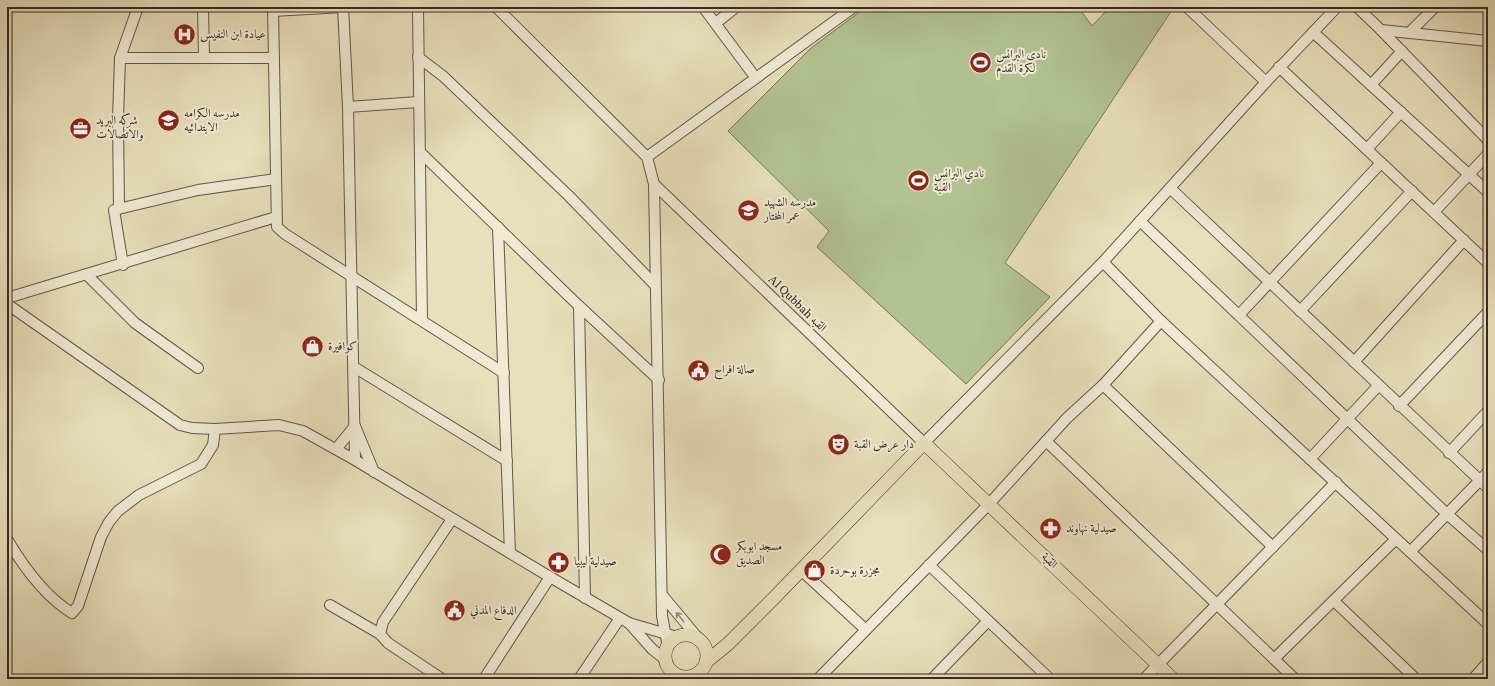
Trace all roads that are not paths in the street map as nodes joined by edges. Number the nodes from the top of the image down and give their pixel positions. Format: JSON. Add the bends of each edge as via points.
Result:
{"nodes":[{"id":1,"x":138,"y":7,"type":"edge"},
{"id":2,"x":203,"y":7,"type":"edge"},
{"id":3,"x":343,"y":7,"type":"edge"},
{"id":4,"x":418,"y":7,"type":"edge"},
{"id":5,"x":496,"y":7,"type":"edge"},
{"id":6,"x":703,"y":7,"type":"edge"},
{"id":7,"x":736,"y":7,"type":"edge"},
{"id":8,"x":854,"y":7,"type":"edge"},
{"id":9,"x":1187,"y":7,"type":"edge"},
{"id":10,"x":1337,"y":7,"type":"edge"},
{"id":11,"x":1357,"y":7,"type":"edge"},
{"id":12,"x":1435,"y":7,"type":"edge"},
{"id":13,"x":273,"y":9,"type":"edge"},
{"id":14,"x":716,"y":23,"type":"junction"},
{"id":15,"x":1381,"y":30,"type":"junction"},
{"id":16,"x":1313,"y":32,"type":"junction"},
{"id":17,"x":1409,"y":33,"type":"junction"},
{"id":18,"x":1488,"y":41,"type":"edge"},
{"id":19,"x":1402,"y":51,"type":"junction"},
{"id":20,"x":418,"y":57,"type":"junction"},
{"id":21,"x":120,"y":58,"type":"junction"},
{"id":22,"x":204,"y":58,"type":"junction"},
{"id":23,"x":273,"y":58,"type":"junction"},
{"id":24,"x":1280,"y":67,"type":"junction"},
{"id":25,"x":755,"y":77,"type":"junction"},
{"id":26,"x":1266,"y":82,"type":"junction"},
{"id":27,"x":1371,"y":85,"type":"junction"},
{"id":28,"x":418,"y":102,"type":"junction"},
{"id":29,"x":348,"y":107,"type":"junction"},
{"id":30,"x":1401,"y":112,"type":"junction"},
{"id":31,"x":1488,"y":140,"type":"edge"},
{"id":32,"x":1367,"y":149,"type":"junction"},
{"id":33,"x":420,"y":152,"type":"junction"},
{"id":34,"x":1488,"y":154,"type":"edge"},
{"id":35,"x":647,"y":157,"type":"junction"},
{"id":36,"x":1381,"y":162,"type":"junction"},
{"id":37,"x":1469,"y":175,"type":"junction"},
{"id":38,"x":276,"y":179,"type":"junction"},
{"id":39,"x":654,"y":184,"type":"junction"},
{"id":40,"x":1170,"y":188,"type":"junction"},
{"id":41,"x":1412,"y":191,"type":"junction"},
{"id":42,"x":1488,"y":192,"type":"edge"},
{"id":43,"x":119,"y":209,"type":"junction"},
{"id":44,"x":1434,"y":212,"type":"junction"},
{"id":45,"x":276,"y":217,"type":"junction"},
{"id":46,"x":1140,"y":221,"type":"junction"},
{"id":47,"x":498,"y":227,"type":"junction"},
{"id":48,"x":1464,"y":240,"type":"junction"},
{"id":49,"x":1103,"y":262,"type":"junction"},
{"id":50,"x":1488,"y":263,"type":"edge"},
{"id":51,"x":123,"y":265,"type":"junction"},
{"id":52,"x":351,"y":274,"type":"junction"},
{"id":53,"x":87,"y":275,"type":"junction"},
{"id":54,"x":1270,"y":282,"type":"junction"},
{"id":55,"x":656,"y":285,"type":"junction"},
{"id":56,"x":7,"y":298,"type":"edge"},
{"id":57,"x":7,"y":304,"type":"edge"},
{"id":58,"x":578,"y":306,"type":"junction"},
{"id":59,"x":1300,"y":311,"type":"junction"},
{"id":60,"x":1488,"y":312,"type":"edge"},
{"id":61,"x":1239,"y":315,"type":"junction"},
{"id":62,"x":422,"y":320,"type":"junction"},
{"id":63,"x":1161,"y":321,"type":"junction"},
{"id":64,"x":1354,"y":362,"type":"junction"},
{"id":65,"x":354,"y":367,"type":"junction"},
{"id":66,"x":198,"y":368,"type":"dead end"},
{"id":67,"x":504,"y":373,"type":"junction"},
{"id":68,"x":659,"y":380,"type":"junction"},
{"id":69,"x":1103,"y":385,"type":"junction"},
{"id":70,"x":1378,"y":386,"type":"junction"},
{"id":71,"x":1399,"y":406,"type":"junction"},
{"id":72,"x":1488,"y":411,"type":"edge"},
{"id":73,"x":1347,"y":419,"type":"junction"},
{"id":74,"x":356,"y":426,"type":"junction"},
{"id":75,"x":215,"y":429,"type":"junction"},
{"id":76,"x":1046,"y":441,"type":"junction"},
{"id":77,"x":924,"y":443,"type":"junction"},
{"id":78,"x":336,"y":449,"type":"junction"},
{"id":79,"x":1449,"y":453,"type":"junction"},
{"id":80,"x":1310,"y":459,"type":"junction"},
{"id":81,"x":355,"y":460,"type":"junction"},
{"id":82,"x":507,"y":461,"type":"junction"},
{"id":83,"x":374,"y":472,"type":"junction"},
{"id":84,"x":1488,"y":472,"type":"edge"},
{"id":85,"x":1480,"y":480,"type":"junction"},
{"id":86,"x":1336,"y":482,"type":"junction"},
{"id":87,"x":1488,"y":488,"type":"edge"},
{"id":88,"x":989,"y":504,"type":"junction"},
{"id":89,"x":1447,"y":514,"type":"junction"},
{"id":90,"x":452,"y":519,"type":"junction"},
{"id":91,"x":7,"y":539,"type":"edge"},
{"id":92,"x":1396,"y":539,"type":"junction"},
{"id":93,"x":1273,"y":547,"type":"junction"},
{"id":94,"x":1488,"y":550,"type":"edge"},
{"id":95,"x":1410,"y":552,"type":"junction"},
{"id":96,"x":510,"y":553,"type":"junction"},
{"id":97,"x":929,"y":565,"type":"junction"},
{"id":98,"x":801,"y":570,"type":"junction"},
{"id":99,"x":550,"y":577,"type":"junction"},
{"id":100,"x":663,"y":596,"type":"junction"},
{"id":101,"x":585,"y":598,"type":"junction"},
{"id":102,"x":1334,"y":601,"type":"junction"},
{"id":103,"x":1217,"y":603,"type":"junction"},
{"id":104,"x":330,"y":605,"type":"dead end"},
{"id":105,"x":620,"y":618,"type":"junction"},
{"id":106,"x":988,"y":621,"type":"junction"},
{"id":107,"x":629,"y":623,"type":"junction"},
{"id":108,"x":1488,"y":624,"type":"edge"},
{"id":109,"x":865,"y":629,"type":"junction"},
{"id":110,"x":664,"y":632,"type":"junction"},
{"id":111,"x":380,"y":634,"type":"junction"},
{"id":112,"x":677,"y":637,"type":"junction"},
{"id":113,"x":698,"y":638,"type":"junction"},
{"id":114,"x":668,"y":646,"type":"junction"},
{"id":115,"x":1274,"y":659,"type":"junction"},
{"id":116,"x":1488,"y":662,"type":"edge"},
{"id":117,"x":667,"y":663,"type":"junction"},
{"id":118,"x":1158,"y":664,"type":"junction"},
{"id":119,"x":699,"y":671,"type":"edge"},
{"id":120,"x":442,"y":679,"type":"edge"},
{"id":121,"x":484,"y":679,"type":"edge"},
{"id":122,"x":579,"y":679,"type":"edge"},
{"id":123,"x":666,"y":679,"type":"edge"},
{"id":124,"x":818,"y":679,"type":"edge"},
{"id":125,"x":932,"y":679,"type":"edge"},
{"id":126,"x":1050,"y":679,"type":"edge"},
{"id":127,"x":1144,"y":679,"type":"edge"},
{"id":128,"x":1173,"y":679,"type":"edge"},
{"id":129,"x":1295,"y":679,"type":"edge"},
{"id":130,"x":1416,"y":679,"type":"edge"},
{"id":131,"x":1473,"y":679,"type":"edge"}],
"edges":[{"from":1,"to":21,"type":"street"},
{"from":2,"to":22,"type":"street"},
{"from":3,"to":13,"type":"street"},
{"from":3,"to":29,"type":"street"},
{"from":4,"to":20,"type":"street"},
{"from":5,"to":35,"type":"street"},
{"from":6,"to":14,"type":"street"},
{"from":7,"to":14,"type":"street"},
{"from":8,"to":25,"type":"street"},
{"from":9,"to":26,"type":"street"},
{"from":10,"to":16,"type":"street"},
{"from":11,"to":15,"type":"street"},
{"from":12,"to":17,"type":"street"},
{"from":13,"to":23,"type":"street"},
{"from":14,"to":25,"type":"street"},
{"from":15,"to":17,"type":"street"},
{"from":15,"to":19,"type":"street"},
{"from":16,"to":24,"type":"street"},
{"from":16,"to":27,"type":"street"},
{"from":17,"to":18,"type":"street"},
{"from":19,"to":27,"type":"street"},
{"from":19,"to":31,"type":"street"},
{"from":20,"to":28,"type":"street"},
{"from":20,"to":55,"type":"street","via":[[443,76],[563,190]]},
{"from":21,"to":22,"type":"street"},
{"from":21,"to":43,"type":"street"},
{"from":22,"to":23,"type":"street"},
{"from":23,"to":38,"type":"street"},
{"from":24,"to":26,"type":"street"},
{"from":24,"to":32,"type":"street"},
{"from":25,"to":35,"type":"street"},
{"from":26,"to":40,"type":"street"},
{"from":27,"to":30,"type":"street"},
{"from":28,"to":29,"type":"street"},
{"from":28,"to":33,"type":"street"},
{"from":29,"to":52,"type":"street"},
{"from":30,"to":32,"type":"street"},
{"from":30,"to":37,"type":"street"},
{"from":32,"to":36,"type":"street"},
{"from":33,"to":47,"type":"street"},
{"from":33,"to":62,"type":"street"},
{"from":34,"to":37,"type":"street"},
{"from":35,"to":39,"type":"street"},
{"from":36,"to":41,"type":"street"},
{"from":36,"to":54,"type":"street"},
{"from":37,"to":42,"type":"street"},
{"from":37,"to":44,"type":"street"},
{"from":38,"to":43,"type":"street","via":[[198,190]]},
{"from":38,"to":45,"type":"street"},
{"from":39,"to":55,"type":"street"},
{"from":39,"to":77,"type":"street","name":"Al Qubbah القبه"},
{"from":40,"to":46,"type":"street"},
{"from":40,"to":54,"type":"street"},
{"from":41,"to":44,"type":"street"},
{"from":41,"to":59,"type":"street"},
{"from":43,"to":51,"type":"street","via":[[114,210]]},
{"from":44,"to":48,"type":"street"},
{"from":45,"to":51,"type":"street"},
{"from":45,"to":52,"type":"street","via":[[277,227],[281,231]]},
{"from":46,"to":49,"type":"street"},
{"from":46,"to":61,"type":"street"},
{"from":47,"to":58,"type":"street"},
{"from":47,"to":67,"type":"street"},
{"from":48,"to":50,"type":"street"},
{"from":48,"to":64,"type":"street"},
{"from":49,"to":63,"type":"street"},
{"from":49,"to":77,"type":"street"},
{"from":51,"to":53,"type":"street"},
{"from":52,"to":62,"type":"street"},
{"from":52,"to":65,"type":"street"},
{"from":53,"to":56,"type":"street"},
{"from":53,"to":66,"type":"street","via":[[136,323]]},
{"from":54,"to":59,"type":"street"},
{"from":54,"to":61,"type":"street"},
{"from":55,"to":68,"type":"street"},
{"from":57,"to":75,"type":"street","via":[[169,419],[192,428]]},
{"from":58,"to":68,"type":"street"},
{"from":58,"to":101,"type":"street"},
{"from":59,"to":64,"type":"street"},
{"from":60,"to":71,"type":"street"},
{"from":61,"to":73,"type":"street"},
{"from":62,"to":67,"type":"street"},
{"from":63,"to":69,"type":"street"},
{"from":63,"to":80,"type":"street"},
{"from":64,"to":70,"type":"street"},
{"from":65,"to":74,"type":"street"},
{"from":65,"to":82,"type":"street"},
{"from":67,"to":82,"type":"street"},
{"from":68,"to":100,"type":"street"},
{"from":69,"to":76,"type":"street"},
{"from":69,"to":93,"type":"street"},
{"from":70,"to":71,"type":"street"},
{"from":70,"to":73,"type":"street"},
{"from":71,"to":79,"type":"street"},
{"from":72,"to":79,"type":"street"},
{"from":73,"to":80,"type":"street"},
{"from":73,"to":89,"type":"street"},
{"from":74,"to":78,"type":"street"},
{"from":74,"to":81,"type":"street"},
{"from":74,"to":83,"type":"street"},
{"from":75,"to":78,"type":"street","via":[[265,425],[291,427]]},
{"from":75,"to":91,"type":"street","via":[[213,445],[201,464],[139,495],[118,511],[109,522],[80,600],[72,613],[40,585]]},
{"from":76,"to":88,"type":"street"},
{"from":76,"to":103,"type":"street"},
{"from":77,"to":88,"type":"main road","name":"القبة"},
{"from":77,"to":98,"type":"main road"},
{"from":78,"to":81,"type":"street"},
{"from":79,"to":85,"type":"street"},
{"from":80,"to":86,"type":"street"},
{"from":81,"to":83,"type":"street"},
{"from":82,"to":96,"type":"street"},
{"from":83,"to":90,"type":"street"},
{"from":84,"to":85,"type":"street"},
{"from":85,"to":87,"type":"street"},
{"from":85,"to":89,"type":"street"},
{"from":86,"to":92,"type":"street"},
{"from":86,"to":93,"type":"street"},
{"from":88,"to":97,"type":"street"},
{"from":88,"to":118,"type":"main road","name":"القبة"},
{"from":89,"to":94,"type":"street"},
{"from":89,"to":95,"type":"street"},
{"from":90,"to":96,"type":"street"},
{"from":90,"to":111,"type":"street","via":[[383,622]]},
{"from":92,"to":95,"type":"street"},
{"from":92,"to":102,"type":"street"},
{"from":93,"to":103,"type":"street"},
{"from":95,"to":108,"type":"street"},
{"from":96,"to":99,"type":"street"},
{"from":97,"to":106,"type":"street"},
{"from":97,"to":109,"type":"street"},
{"from":98,"to":109,"type":"street"},
{"from":98,"to":119,"type":"main road"},
{"from":99,"to":101,"type":"street"},
{"from":99,"to":121,"type":"street"},
{"from":100,"to":110,"type":"street"},
{"from":113,"to":100,"type":"street","one_way":true},
{"from":101,"to":105,"type":"street"},
{"from":102,"to":115,"type":"street"},
{"from":102,"to":130,"type":"street"},
{"from":103,"to":115,"type":"street"},
{"from":103,"to":118,"type":"street"},
{"from":104,"to":111,"type":"street"},
{"from":105,"to":107,"type":"street"},
{"from":105,"to":122,"type":"street"},
{"from":106,"to":125,"type":"street"},
{"from":106,"to":126,"type":"street"},
{"from":107,"to":110,"type":"street"},
{"from":107,"to":117,"type":"street"},
{"from":109,"to":124,"type":"street"},
{"from":110,"to":112,"type":"street"},
{"from":110,"to":114,"type":"street"},
{"from":111,"to":120,"type":"street","via":[[388,643]]},
{"from":112,"to":113,"type":"main road","via":[[684,635]]},
{"from":112,"to":114,"type":"main road"},
{"from":113,"to":119,"type":"main road","via":[[706,649]]},
{"from":114,"to":117,"type":"main road"},
{"from":115,"to":129,"type":"street"},
{"from":116,"to":131,"type":"street"},
{"from":117,"to":119,"type":"main road","via":[[673,671],[685,676]]},
{"from":117,"to":123,"type":"main road"},
{"from":118,"to":127,"type":"street"},
{"from":118,"to":128,"type":"main road","name":"القبة"}]}
